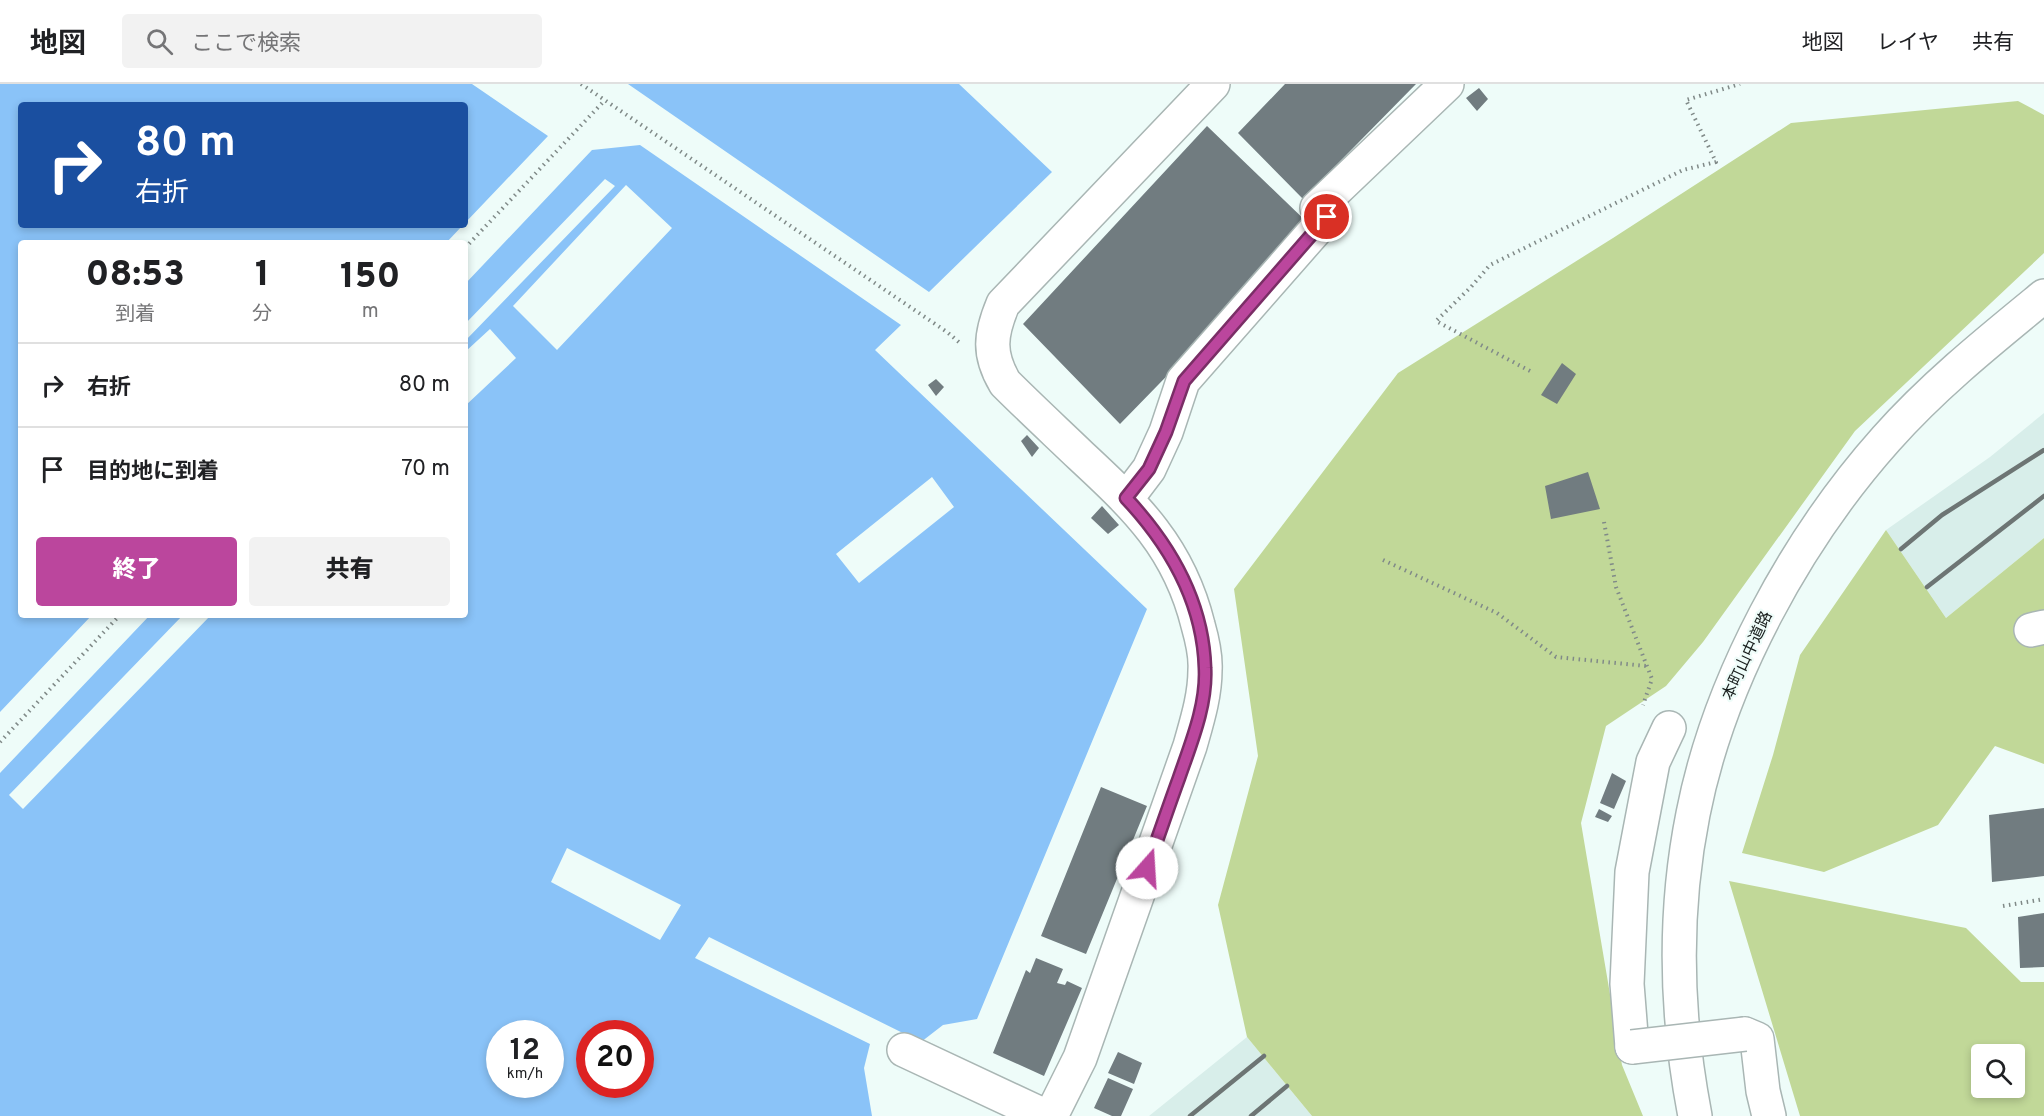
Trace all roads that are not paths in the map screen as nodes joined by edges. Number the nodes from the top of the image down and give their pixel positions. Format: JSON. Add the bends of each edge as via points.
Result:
{"nodes":[{"id":1,"x":1213,"y":84,"type":"edge"},
{"id":2,"x":1447,"y":84,"type":"edge"},
{"id":3,"x":2044,"y":296,"type":"edge"},
{"id":4,"x":2044,"y":321,"type":"edge"},
{"id":5,"x":1126,"y":498,"type":"junction"},
{"id":6,"x":1765,"y":641,"type":"junction"},
{"id":7,"x":1669,"y":728,"type":"dead end"},
{"id":8,"x":904,"y":1050,"type":"dead end"},
{"id":9,"x":1045,"y":1116,"type":"edge"},
{"id":10,"x":1051,"y":1116,"type":"edge"},
{"id":11,"x":1695,"y":1116,"type":"edge"},
{"id":12,"x":1718,"y":1116,"type":"edge"},
{"id":13,"x":1769,"y":1116,"type":"edge"}],
"edges":[{"from":1,"to":5,"type":"main road","via":[[1003,304],[995,322],[994,360],[1005,383]]},
{"from":2,"to":5,"type":"main road","via":[[1317,208],[1327,217],[1184,381],[1149,469]]},
{"from":3,"to":6,"type":"main road","name":"本町山中道路","via":[[1964,363],[1886,438],[1850,482],[1782,584]]},
{"from":4,"to":6,"type":"main road","name":"本町山中道路","via":[[1979,376],[1900,455],[1835,539]]},
{"from":5,"to":10,"type":"main road","via":[[1165,545],[1185,580],[1202,637],[1206,668],[1190,746],[1080,1058]]},
{"from":6,"to":11,"type":"main road","name":"本町山中道路","via":[[1733,686],[1707,759],[1685,863],[1680,909],[1681,1016]]},
{"from":6,"to":12,"type":"main road","name":"本町山中道路","via":[[1757,682],[1726,768],[1706,868],[1702,1013]]},
{"from":7,"to":13,"type":"main road","bridge":true,"via":[[1653,762],[1632,872],[1627,984],[1632,1047],[1745,1034],[1757,1039]]},
{"from":8,"to":9,"type":"main road"}]}
